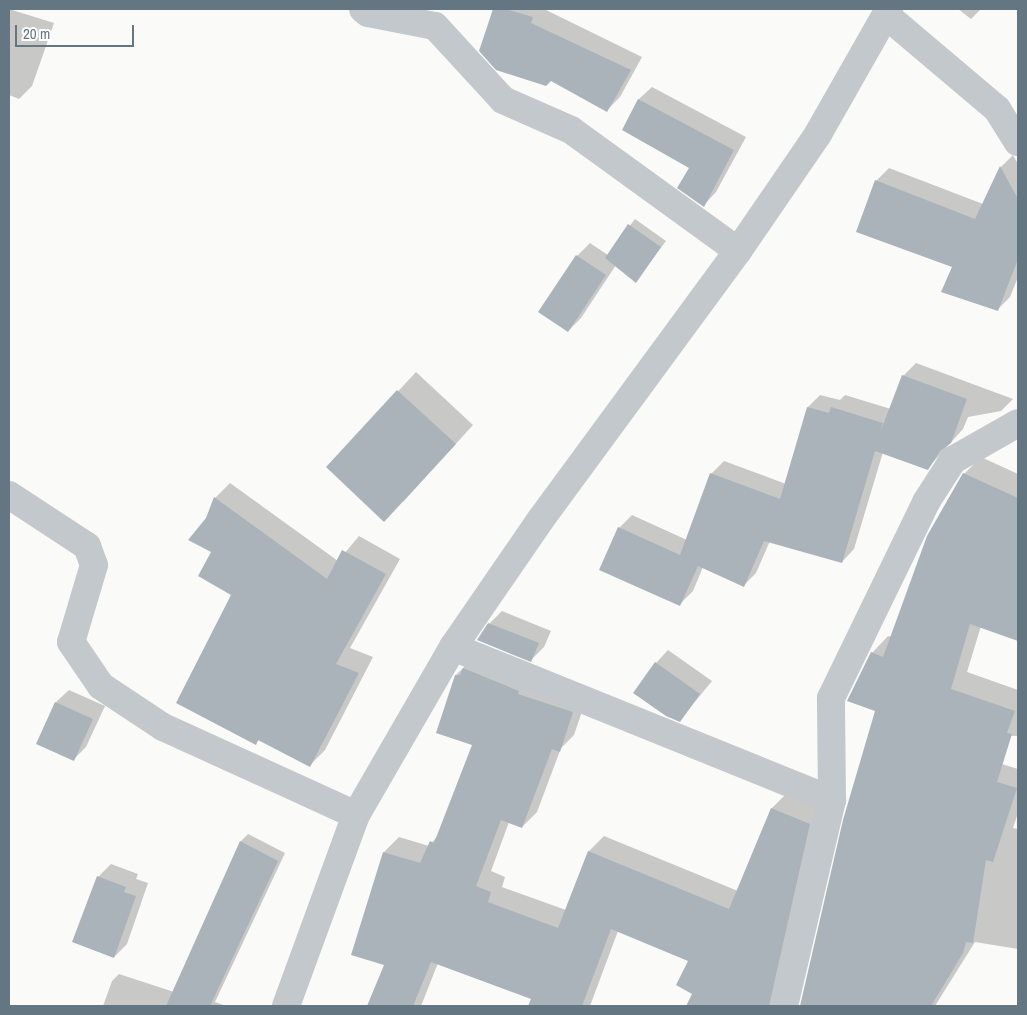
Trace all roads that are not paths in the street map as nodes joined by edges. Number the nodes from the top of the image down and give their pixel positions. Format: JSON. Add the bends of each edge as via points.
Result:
{"nodes":[{"id":1,"x":364,"y":9,"type":"edge"},
{"id":2,"x":888,"y":12,"type":"edge"},
{"id":3,"x":1018,"y":142,"type":"edge"},
{"id":4,"x":738,"y":251,"type":"junction"},
{"id":5,"x":1018,"y":423,"type":"edge"},
{"id":6,"x":9,"y":495,"type":"edge"},
{"id":7,"x":454,"y":647,"type":"junction"},
{"id":8,"x":832,"y":800,"type":"junction"},
{"id":9,"x":356,"y":814,"type":"junction"},
{"id":10,"x":286,"y":1006,"type":"edge"},
{"id":11,"x":784,"y":1006,"type":"edge"}],
"edges":[{"from":1,"to":4,"type":"street","via":[[368,13],[435,26],[503,100],[571,130]]},
{"from":2,"to":3,"type":"street","via":[[997,109]]},
{"from":2,"to":4,"type":"street","via":[[818,134]]},
{"from":4,"to":7,"type":"street","via":[[546,511]]},
{"from":5,"to":8,"type":"street","via":[[953,460],[926,502],[831,698]]},
{"from":6,"to":9,"type":"street","via":[[87,546],[94,565],[71,642],[101,686],[163,727]]},
{"from":7,"to":8,"type":"street"},
{"from":7,"to":9,"type":"street"},
{"from":8,"to":11,"type":"street"},
{"from":9,"to":10,"type":"street"}]}
